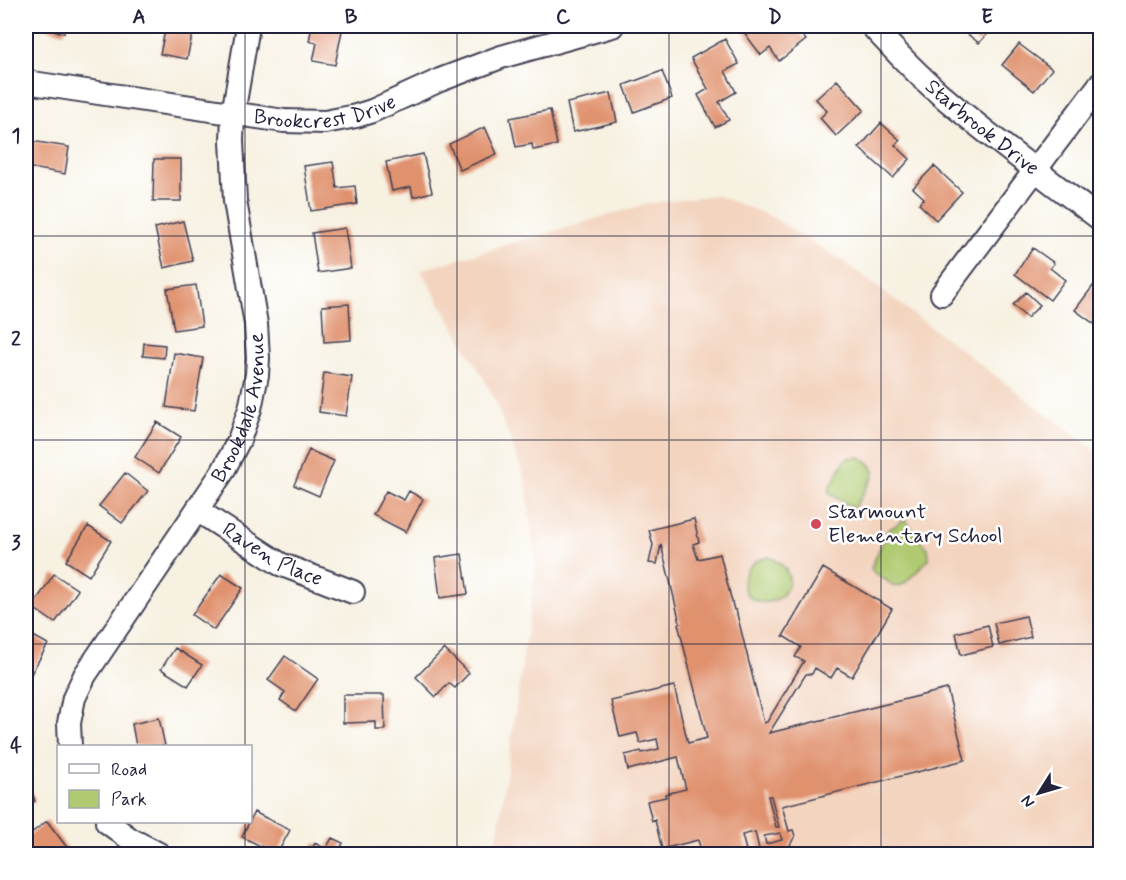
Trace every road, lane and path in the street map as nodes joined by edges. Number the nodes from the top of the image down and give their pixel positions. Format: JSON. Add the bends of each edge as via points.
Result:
{"nodes":[{"id":1,"x":248,"y":26,"type":"edge"},
{"id":2,"x":612,"y":26,"type":"edge"},
{"id":3,"x":872,"y":26,"type":"edge"},
{"id":4,"x":26,"y":82,"type":"edge"},
{"id":5,"x":1101,"y":84,"type":"edge"},
{"id":6,"x":233,"y":114,"type":"junction"},
{"id":7,"x":1035,"y":170,"type":"junction"},
{"id":8,"x":1101,"y":219,"type":"edge"},
{"id":9,"x":942,"y":294,"type":"dead end"},
{"id":10,"x":196,"y":510,"type":"junction"},
{"id":11,"x":353,"y":592,"type":"dead end"},
{"id":12,"x":70,"y":745,"type":"edge"},
{"id":13,"x":108,"y":823,"type":"edge"},
{"id":14,"x":159,"y":855,"type":"edge"}],
"edges":[{"from":1,"to":6,"type":"street","name":"Brookdale Avenue"},
{"from":2,"to":6,"type":"street","name":"Brookcrest Drive","via":[[501,57],[356,116],[303,122]]},
{"from":3,"to":7,"type":"street","name":"Starbrook Drive","via":[[939,93]]},
{"from":4,"to":6,"type":"street","name":"Brookcrest Drive"},
{"from":5,"to":7,"type":"street"},
{"from":6,"to":10,"type":"street","name":"Brookdale Avenue","via":[[234,201],[256,324],[257,375],[239,440]]},
{"from":7,"to":8,"type":"street","name":"Starbrook Drive"},
{"from":7,"to":9,"type":"street"},
{"from":10,"to":11,"type":"street","name":"Raven Place","via":[[280,564]]},
{"from":10,"to":12,"type":"street","name":"Brookdale Avenue","via":[[85,675],[74,698]]},
{"from":13,"to":14,"type":"street"}]}
